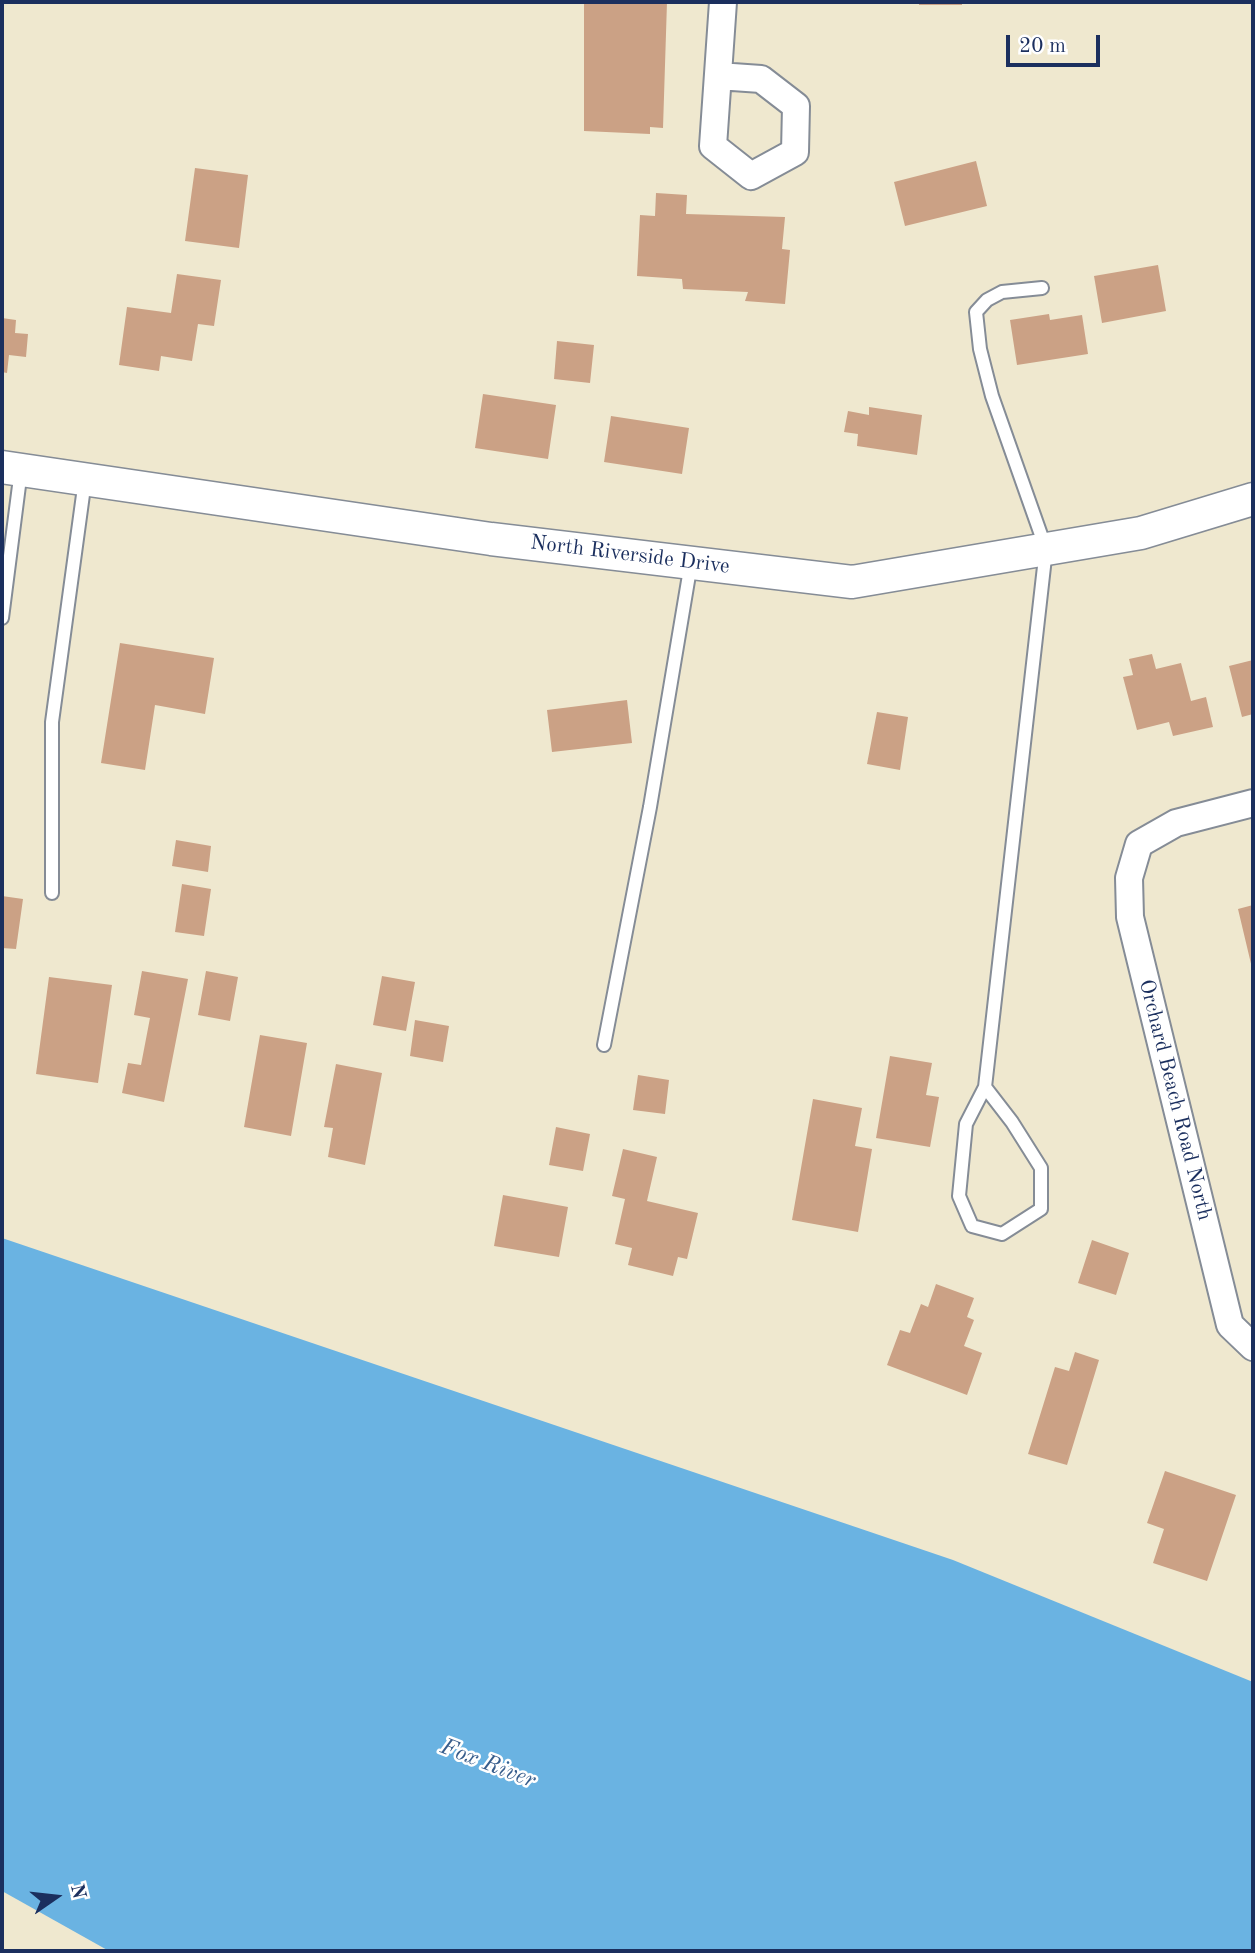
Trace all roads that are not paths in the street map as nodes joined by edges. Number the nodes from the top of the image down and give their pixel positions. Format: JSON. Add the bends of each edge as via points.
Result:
{"nodes":[{"id":1,"x":723,"y":2,"type":"edge"},
{"id":2,"x":718,"y":76,"type":"dead end"},
{"id":3,"x":1042,"y":288,"type":"dead end"},
{"id":4,"x":11,"y":469,"type":"edge"},
{"id":5,"x":85,"y":479,"type":"junction"},
{"id":6,"x":1253,"y":499,"type":"edge"},
{"id":7,"x":1046,"y":549,"type":"junction"},
{"id":8,"x":691,"y":563,"type":"junction"},
{"id":9,"x":2,"y":618,"type":"edge"},
{"id":10,"x":1253,"y":803,"type":"edge"},
{"id":11,"x":52,"y":893,"type":"dead end"},
{"id":12,"x":604,"y":1045,"type":"dead end"},
{"id":13,"x":985,"y":1087,"type":"junction"},
{"id":14,"x":1253,"y":1347,"type":"edge"}],
"edges":[{"from":1,"to":2,"type":"street"},
{"from":3,"to":7,"type":"lane","via":[[1002,292],[976,312],[992,396]]},
{"from":4,"to":5,"type":"street","name":"North Riverside Drive"},
{"from":4,"to":9,"type":"lane"},
{"from":5,"to":8,"type":"street","name":"North Riverside Drive","via":[[491,539]]},
{"from":5,"to":11,"type":"lane","via":[[52,722]]},
{"from":6,"to":7,"type":"street","name":"North Riverside Drive","via":[[1141,533]]},
{"from":7,"to":8,"type":"street","name":"North Riverside Drive","via":[[852,582]]},
{"from":7,"to":13,"type":"lane"},
{"from":8,"to":12,"type":"lane"},
{"from":10,"to":14,"type":"street","name":"Orchard Beach Road North","via":[[1176,824],[1139,844],[1129,878],[1130,917],[1230,1325]]},
{"from":13,"to":13,"type":"lane","via":[[1041,1168],[1041,1209],[1002,1234],[972,1226],[959,1196],[966,1124]]}]}
